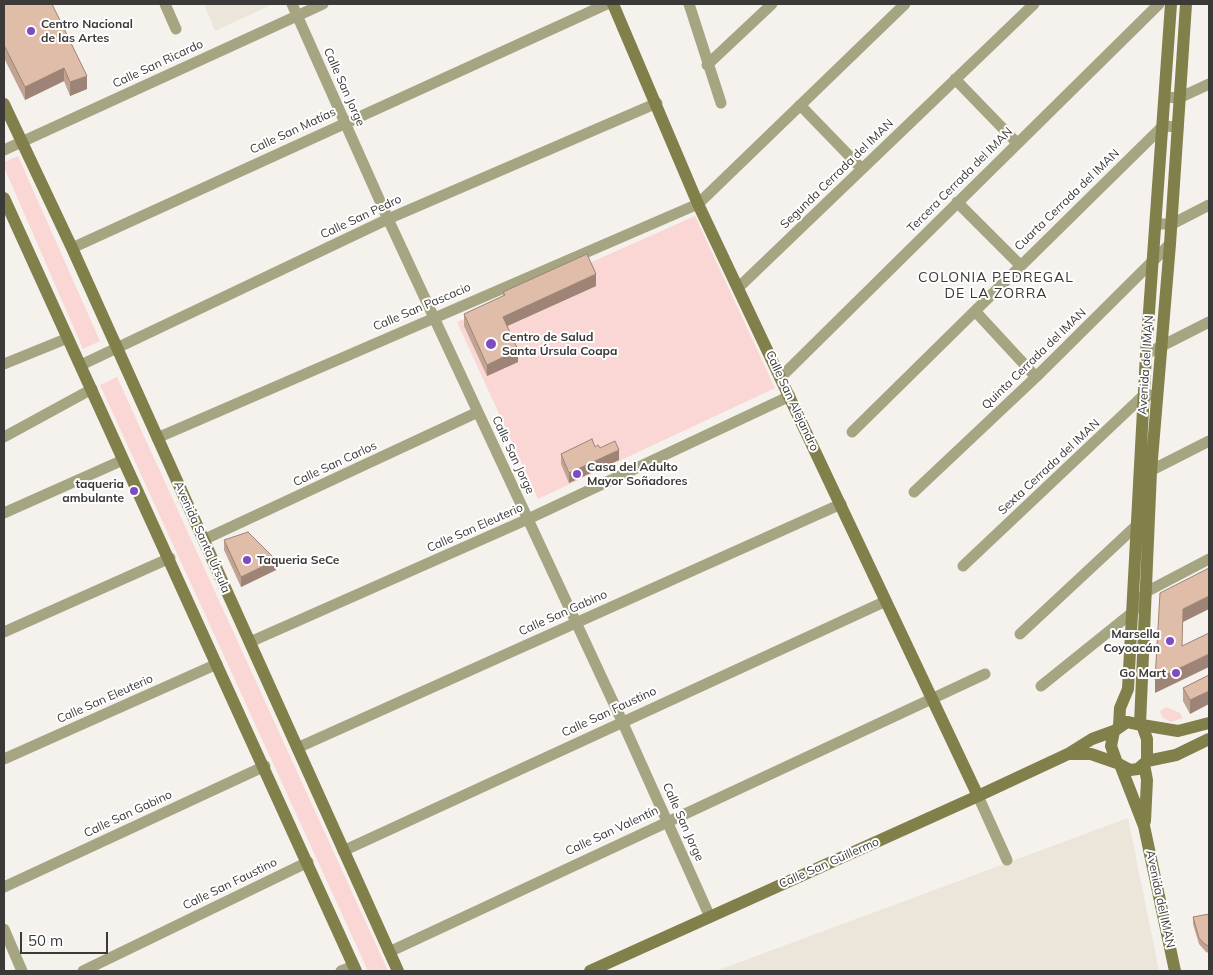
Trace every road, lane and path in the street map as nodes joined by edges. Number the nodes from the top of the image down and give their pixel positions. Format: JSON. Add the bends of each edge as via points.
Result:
{"nodes":[{"id":1,"x":165,"y":4,"type":"edge"},
{"id":2,"x":292,"y":4,"type":"edge"},
{"id":3,"x":323,"y":4,"type":"edge"},
{"id":4,"x":607,"y":4,"type":"edge"},
{"id":5,"x":613,"y":4,"type":"edge"},
{"id":6,"x":688,"y":4,"type":"edge"},
{"id":7,"x":772,"y":4,"type":"edge"},
{"id":8,"x":905,"y":4,"type":"edge"},
{"id":9,"x":1034,"y":4,"type":"edge"},
{"id":10,"x":1159,"y":4,"type":"edge"},
{"id":11,"x":1171,"y":4,"type":"edge"},
{"id":12,"x":1186,"y":4,"type":"edge"},
{"id":13,"x":297,"y":15,"type":"junction"},
{"id":14,"x":176,"y":29,"type":"dead end"},
{"id":15,"x":707,"y":65,"type":"junction"},
{"id":16,"x":955,"y":79,"type":"junction"},
{"id":17,"x":1209,"y":84,"type":"edge"},
{"id":18,"x":1165,"y":97,"type":"junction"},
{"id":19,"x":1179,"y":98,"type":"junction"},
{"id":20,"x":657,"y":103,"type":"junction"},
{"id":21,"x":721,"y":103,"type":"dead end"},
{"id":22,"x":4,"y":104,"type":"edge"},
{"id":23,"x":800,"y":105,"type":"junction"},
{"id":24,"x":345,"y":122,"type":"junction"},
{"id":25,"x":1163,"y":126,"type":"junction"},
{"id":26,"x":1178,"y":126,"type":"junction"},
{"id":27,"x":21,"y":142,"type":"junction"},
{"id":28,"x":1017,"y":143,"type":"junction"},
{"id":29,"x":4,"y":150,"type":"edge"},
{"id":30,"x":862,"y":169,"type":"junction"},
{"id":31,"x":4,"y":198,"type":"edge"},
{"id":32,"x":957,"y":202,"type":"junction"},
{"id":33,"x":698,"y":204,"type":"junction"},
{"id":34,"x":1209,"y":205,"type":"edge"},
{"id":35,"x":388,"y":219,"type":"junction"},
{"id":36,"x":1156,"y":224,"type":"junction"},
{"id":37,"x":1172,"y":224,"type":"junction"},
{"id":38,"x":1170,"y":244,"type":"junction"},
{"id":39,"x":72,"y":248,"type":"junction"},
{"id":40,"x":1154,"y":261,"type":"junction"},
{"id":41,"x":1020,"y":265,"type":"junction"},
{"id":42,"x":738,"y":288,"type":"junction"},
{"id":43,"x":975,"y":311,"type":"junction"},
{"id":44,"x":435,"y":316,"type":"junction"},
{"id":45,"x":1209,"y":322,"type":"edge"},
{"id":46,"x":68,"y":338,"type":"junction"},
{"id":47,"x":116,"y":347,"type":"junction"},
{"id":48,"x":1160,"y":347,"type":"junction"},
{"id":49,"x":1146,"y":354,"type":"junction"},
{"id":50,"x":4,"y":364,"type":"edge"},
{"id":51,"x":81,"y":365,"type":"junction"},
{"id":52,"x":781,"y":377,"type":"junction"},
{"id":53,"x":1036,"y":377,"type":"junction"},
{"id":54,"x":92,"y":390,"type":"junction"},
{"id":55,"x":1150,"y":395,"type":"junction"},
{"id":56,"x":790,"y":396,"type":"junction"},
{"id":57,"x":478,"y":412,"type":"junction"},
{"id":58,"x":852,"y":432,"type":"dead end"},
{"id":59,"x":4,"y":437,"type":"edge"},
{"id":60,"x":157,"y":438,"type":"junction"},
{"id":61,"x":1209,"y":441,"type":"edge"},
{"id":62,"x":123,"y":460,"type":"junction"},
{"id":63,"x":1151,"y":470,"type":"junction"},
{"id":64,"x":1140,"y":476,"type":"junction"},
{"id":65,"x":914,"y":492,"type":"dead end"},
{"id":66,"x":841,"y":504,"type":"junction"},
{"id":67,"x":4,"y":513,"type":"edge"},
{"id":68,"x":528,"y":519,"type":"junction"},
{"id":69,"x":1143,"y":526,"type":"junction"},
{"id":70,"x":203,"y":540,"type":"junction"},
{"id":71,"x":170,"y":558,"type":"junction"},
{"id":72,"x":1209,"y":559,"type":"edge"},
{"id":73,"x":963,"y":566,"type":"dead end"},
{"id":74,"x":1146,"y":592,"type":"junction"},
{"id":75,"x":886,"y":600,"type":"junction"},
{"id":76,"x":1133,"y":612,"type":"junction"},
{"id":77,"x":576,"y":623,"type":"junction"},
{"id":78,"x":4,"y":632,"type":"edge"},
{"id":79,"x":1020,"y":634,"type":"dead end"},
{"id":80,"x":250,"y":642,"type":"junction"},
{"id":81,"x":217,"y":664,"type":"junction"},
{"id":82,"x":985,"y":674,"type":"dead end"},
{"id":83,"x":1041,"y":686,"type":"dead end"},
{"id":84,"x":930,"y":698,"type":"junction"},
{"id":85,"x":622,"y":721,"type":"junction"},
{"id":86,"x":1209,"y":723,"type":"edge"},
{"id":87,"x":1141,"y":725,"type":"junction"},
{"id":88,"x":1116,"y":728,"type":"junction"},
{"id":89,"x":1209,"y":739,"type":"edge"},
{"id":90,"x":298,"y":748,"type":"junction"},
{"id":91,"x":1068,"y":754,"type":"junction"},
{"id":92,"x":4,"y":760,"type":"edge"},
{"id":93,"x":1145,"y":763,"type":"junction"},
{"id":94,"x":1119,"y":765,"type":"junction"},
{"id":95,"x":265,"y":766,"type":"junction"},
{"id":96,"x":978,"y":796,"type":"junction"},
{"id":97,"x":667,"y":820,"type":"junction"},
{"id":98,"x":1144,"y":826,"type":"junction"},
{"id":99,"x":344,"y":851,"type":"junction"},
{"id":100,"x":1007,"y":860,"type":"dead end"},
{"id":101,"x":308,"y":862,"type":"junction"},
{"id":102,"x":4,"y":887,"type":"edge"},
{"id":103,"x":710,"y":917,"type":"junction"},
{"id":104,"x":4,"y":929,"type":"edge"},
{"id":105,"x":389,"y":952,"type":"junction"},
{"id":106,"x":355,"y":968,"type":"edge"},
{"id":107,"x":22,"y":971,"type":"edge"},
{"id":108,"x":83,"y":971,"type":"edge"},
{"id":109,"x":341,"y":971,"type":"edge"},
{"id":110,"x":398,"y":971,"type":"edge"},
{"id":111,"x":590,"y":971,"type":"edge"},
{"id":112,"x":1174,"y":971,"type":"edge"}],
"edges":[{"from":1,"to":14,"type":"street"},
{"from":2,"to":13,"type":"street","name":"Calle San Jorge"},
{"from":3,"to":13,"type":"street","name":"Calle San Ricardo"},
{"from":4,"to":24,"type":"street","name":"Calle San Matías"},
{"from":5,"to":20,"type":"street","name":"Calle San Alejandro"},
{"from":6,"to":15,"type":"street"},
{"from":7,"to":15,"type":"street"},
{"from":8,"to":23,"type":"street"},
{"from":9,"to":16,"type":"street","name":"Segunda Cerrada del IMAN"},
{"from":10,"to":28,"type":"street","name":"Tercera Cerrada del IMAN"},
{"from":11,"to":18,"type":"street","name":"Avenida del IMAN"},
{"from":12,"to":19,"type":"street","name":"Avenida del IMAN"},
{"from":13,"to":24,"type":"street","name":"Calle San Jorge"},
{"from":13,"to":27,"type":"street","name":"Calle San Ricardo"},
{"from":15,"to":21,"type":"street"},
{"from":16,"to":28,"type":"street"},
{"from":16,"to":30,"type":"street","name":"Segunda Cerrada del IMAN"},
{"from":17,"to":19,"type":"street"},
{"from":18,"to":19,"type":"street"},
{"from":18,"to":25,"type":"street","name":"Avenida del IMAN"},
{"from":19,"to":26,"type":"street","name":"Avenida del IMAN"},
{"from":20,"to":33,"type":"street","name":"Calle San Alejandro"},
{"from":20,"to":35,"type":"street","name":"Calle San Pedro"},
{"from":22,"to":27,"type":"street","name":"Avenida Santa Úrsula"},
{"from":23,"to":30,"type":"street"},
{"from":23,"to":33,"type":"street"},
{"from":24,"to":35,"type":"street","name":"Calle San Jorge"},
{"from":24,"to":39,"type":"street","name":"Calle San Matías"},
{"from":25,"to":26,"type":"street"},
{"from":25,"to":36,"type":"street","name":"Avenida del IMAN"},
{"from":25,"to":41,"type":"street","name":"Cuarta Cerrada del IMAN"},
{"from":26,"to":37,"type":"street","name":"Avenida del IMAN"},
{"from":27,"to":29,"type":"street","name":"Calle San Ricardo"},
{"from":27,"to":39,"type":"street","name":"Avenida Santa Úrsula"},
{"from":28,"to":32,"type":"street","name":"Tercera Cerrada del IMAN"},
{"from":30,"to":42,"type":"street","name":"Segunda Cerrada del IMAN"},
{"from":31,"to":46,"type":"street"},
{"from":32,"to":41,"type":"street"},
{"from":32,"to":52,"type":"street","name":"Tercera Cerrada del IMAN"},
{"from":33,"to":42,"type":"street","name":"Calle San Alejandro"},
{"from":33,"to":44,"type":"street","name":"Calle San Pascacio"},
{"from":34,"to":37,"type":"street"},
{"from":35,"to":44,"type":"street","name":"Calle San Jorge"},
{"from":35,"to":47,"type":"street","name":"Calle San Pedro"},
{"from":36,"to":37,"type":"street"},
{"from":36,"to":40,"type":"street","name":"Avenida del IMAN"},
{"from":37,"to":38,"type":"street","name":"Avenida del IMAN"},
{"from":38,"to":40,"type":"street","name":"Quinta Cerrada del IMAN"},
{"from":38,"to":48,"type":"street","name":"Avenida del IMAN"},
{"from":39,"to":47,"type":"street","name":"Avenida Santa Úrsula"},
{"from":40,"to":49,"type":"street","name":"Avenida del IMAN"},
{"from":40,"to":53,"type":"street","name":"Quinta Cerrada del IMAN"},
{"from":41,"to":43,"type":"street","name":"Cuarta Cerrada del IMAN"},
{"from":42,"to":52,"type":"street","name":"Calle San Alejandro"},
{"from":43,"to":53,"type":"street"},
{"from":43,"to":58,"type":"street","name":"Cuarta Cerrada del IMAN"},
{"from":44,"to":57,"type":"street","name":"Calle San Jorge"},
{"from":44,"to":60,"type":"street","name":"Calle San Pascacio"},
{"from":45,"to":48,"type":"street"},
{"from":46,"to":50,"type":"street"},
{"from":46,"to":51,"type":"street"},
{"from":47,"to":51,"type":"street","name":"Calle San Pedro"},
{"from":47,"to":60,"type":"street","name":"Avenida Santa Úrsula"},
{"from":48,"to":49,"type":"street"},
{"from":48,"to":55,"type":"street","name":"Avenida del IMAN"},
{"from":49,"to":55,"type":"street","name":"Avenida del IMAN"},
{"from":51,"to":54,"type":"street"},
{"from":52,"to":56,"type":"street","name":"Calle San Alejandro"},
{"from":53,"to":65,"type":"street","name":"Quinta Cerrada del IMAN"},
{"from":54,"to":59,"type":"street"},
{"from":54,"to":62,"type":"street"},
{"from":55,"to":63,"type":"street","name":"Avenida del IMAN"},
{"from":55,"to":64,"type":"street","name":"Avenida del IMAN"},
{"from":55,"to":73,"type":"street","name":"Sexta Cerrada del IMAN"},
{"from":56,"to":66,"type":"street","name":"Calle San Alejandro"},
{"from":56,"to":68,"type":"street","name":"Calle San Eleuterio"},
{"from":57,"to":68,"type":"street","name":"Calle San Jorge"},
{"from":57,"to":70,"type":"street","name":"Calle San Carlos"},
{"from":60,"to":70,"type":"street","name":"Avenida Santa Úrsula"},
{"from":61,"to":63,"type":"street"},
{"from":62,"to":67,"type":"street"},
{"from":62,"to":71,"type":"street"},
{"from":63,"to":64,"type":"street"},
{"from":63,"to":69,"type":"street","name":"Avenida del IMAN"},
{"from":64,"to":69,"type":"street","name":"Avenida del IMAN"},
{"from":66,"to":75,"type":"street","name":"Calle San Alejandro"},
{"from":66,"to":77,"type":"street","name":"Calle San Gabino"},
{"from":68,"to":77,"type":"street","name":"Calle San Jorge"},
{"from":68,"to":80,"type":"street","name":"Calle San Eleuterio"},
{"from":69,"to":74,"type":"street","name":"Avenida del IMAN"},
{"from":69,"to":76,"type":"street","name":"Avenida del IMAN"},
{"from":69,"to":79,"type":"street","via":[[1108,553]]},
{"from":70,"to":80,"type":"street","name":"Avenida Santa Úrsula"},
{"from":71,"to":78,"type":"street"},
{"from":71,"to":81,"type":"street"},
{"from":72,"to":74,"type":"street"},
{"from":74,"to":76,"type":"street"},
{"from":74,"to":87,"type":"street","name":"Avenida del IMAN"},
{"from":75,"to":84,"type":"street","name":"Calle San Alejandro"},
{"from":75,"to":85,"type":"street","name":"Calle San Faustino"},
{"from":76,"to":83,"type":"street"},
{"from":76,"to":88,"type":"street","name":"Avenida del IMAN","via":[[1128,689]]},
{"from":77,"to":85,"type":"street","name":"Calle San Jorge"},
{"from":77,"to":90,"type":"street","name":"Calle San Gabino"},
{"from":80,"to":90,"type":"street","name":"Avenida Santa Úrsula"},
{"from":81,"to":92,"type":"street","name":"Calle San Eleuterio"},
{"from":81,"to":95,"type":"street"},
{"from":82,"to":84,"type":"street","name":"Calle San Valentín"},
{"from":84,"to":96,"type":"street","name":"Calle San Alejandro"},
{"from":84,"to":97,"type":"street","name":"Calle San Valentín"},
{"from":85,"to":97,"type":"street","name":"Calle San Jorge"},
{"from":85,"to":99,"type":"street","name":"Calle San Faustino"},
{"from":86,"to":87,"type":"street","via":[[1178,731]]},
{"from":87,"to":88,"type":"street","via":[[1127,722]]},
{"from":87,"to":93,"type":"street","via":[[1146,739]]},
{"from":88,"to":91,"type":"street","name":"Calle San Guillermo"},
{"from":88,"to":94,"type":"street","via":[[1111,746]]},
{"from":89,"to":93,"type":"street","via":[[1176,755]]},
{"from":90,"to":99,"type":"street","name":"Avenida Santa Úrsula"},
{"from":91,"to":94,"type":"street","name":"Calle San Guillermo","via":[[1091,754]]},
{"from":91,"to":96,"type":"street","name":"Calle San Guillermo"},
{"from":93,"to":94,"type":"street","via":[[1130,770]]},
{"from":93,"to":98,"type":"street","name":"Avenida del IMAN"},
{"from":94,"to":98,"type":"street","name":"Avenida del IMAN"},
{"from":95,"to":101,"type":"street"},
{"from":95,"to":102,"type":"street","name":"Calle San Gabino"},
{"from":96,"to":100,"type":"street"},
{"from":96,"to":103,"type":"street","name":"Calle San Guillermo"},
{"from":97,"to":103,"type":"street","name":"Calle San Jorge"},
{"from":97,"to":105,"type":"street","name":"Calle San Valentín"},
{"from":98,"to":112,"type":"street","name":"Avenida del IMAN"},
{"from":99,"to":105,"type":"street","name":"Avenida Santa Úrsula"},
{"from":101,"to":106,"type":"street"},
{"from":101,"to":108,"type":"street","name":"Calle San Faustino"},
{"from":103,"to":111,"type":"street","name":"Calle San Guillermo"},
{"from":104,"to":107,"type":"street"},
{"from":105,"to":110,"type":"street","name":"Avenida Santa Úrsula"},
{"from":106,"to":109,"type":"street"}]}
